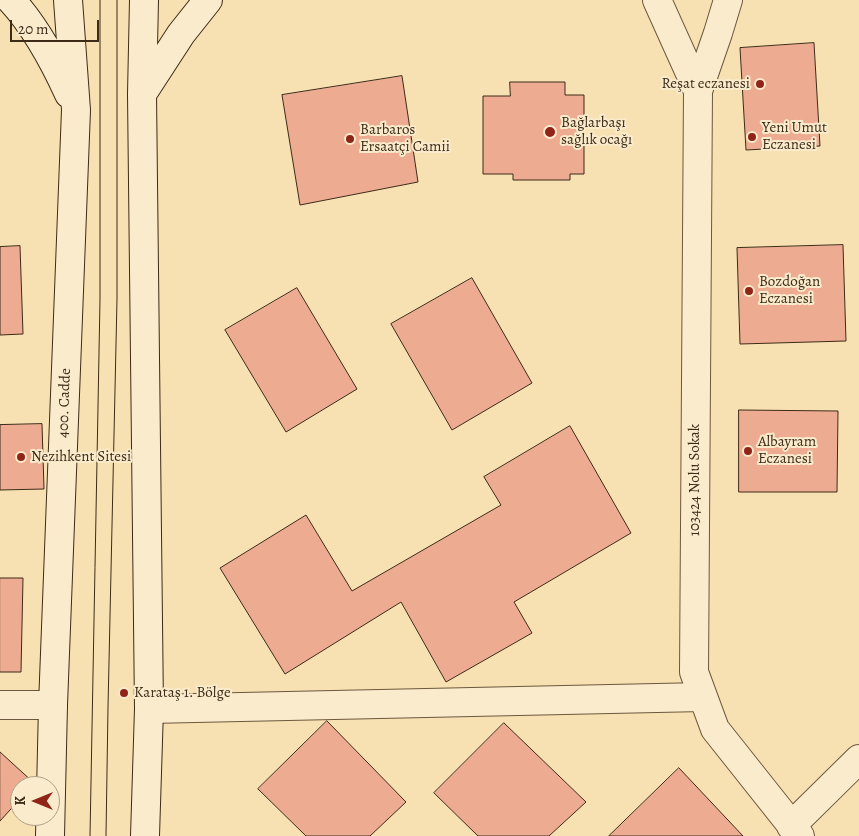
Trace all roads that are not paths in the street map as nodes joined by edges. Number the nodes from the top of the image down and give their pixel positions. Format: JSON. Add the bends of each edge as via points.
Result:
{"nodes":[{"id":1,"x":12,"y":0,"type":"edge"},
{"id":2,"x":68,"y":0,"type":"edge"},
{"id":3,"x":144,"y":0,"type":"edge"},
{"id":4,"x":208,"y":0,"type":"edge"},
{"id":5,"x":657,"y":0,"type":"edge"},
{"id":6,"x":728,"y":0,"type":"edge"},
{"id":7,"x":698,"y":90,"type":"junction"},
{"id":8,"x":142,"y":94,"type":"junction"},
{"id":9,"x":76,"y":110,"type":"junction"},
{"id":10,"x":703,"y":697,"type":"junction"},
{"id":11,"x":0,"y":705,"type":"edge"},
{"id":12,"x":53,"y":705,"type":"junction"},
{"id":13,"x":149,"y":708,"type":"junction"},
{"id":14,"x":859,"y":759,"type":"edge"},
{"id":15,"x":795,"y":831,"type":"edge"},
{"id":16,"x":50,"y":836,"type":"edge"},
{"id":17,"x":145,"y":836,"type":"edge"}],
"edges":[{"from":1,"to":9,"type":"main road","via":[[60,73]]},
{"from":2,"to":9,"type":"main road","name":"400. Cadde"},
{"from":3,"to":8,"type":"main road"},
{"from":4,"to":8,"type":"main road","via":[[181,34]]},
{"from":5,"to":7,"type":"main road","name":"103424 Nolu Sokak"},
{"from":6,"to":7,"type":"main road","name":"103424 Nolu Sokak"},
{"from":7,"to":10,"type":"main road","name":"103424 Nolu Sokak","via":[[694,672]]},
{"from":8,"to":13,"type":"main road"},
{"from":9,"to":12,"type":"main road","name":"400. Cadde"},
{"from":10,"to":13,"type":"main road"},
{"from":10,"to":15,"type":"main road","name":"103424 Nolu Sokak","via":[[715,729]]},
{"from":11,"to":12,"type":"main road"},
{"from":12,"to":16,"type":"main road","name":"400. Cadde"},
{"from":13,"to":17,"type":"main road"},
{"from":14,"to":15,"type":"main road"}]}
